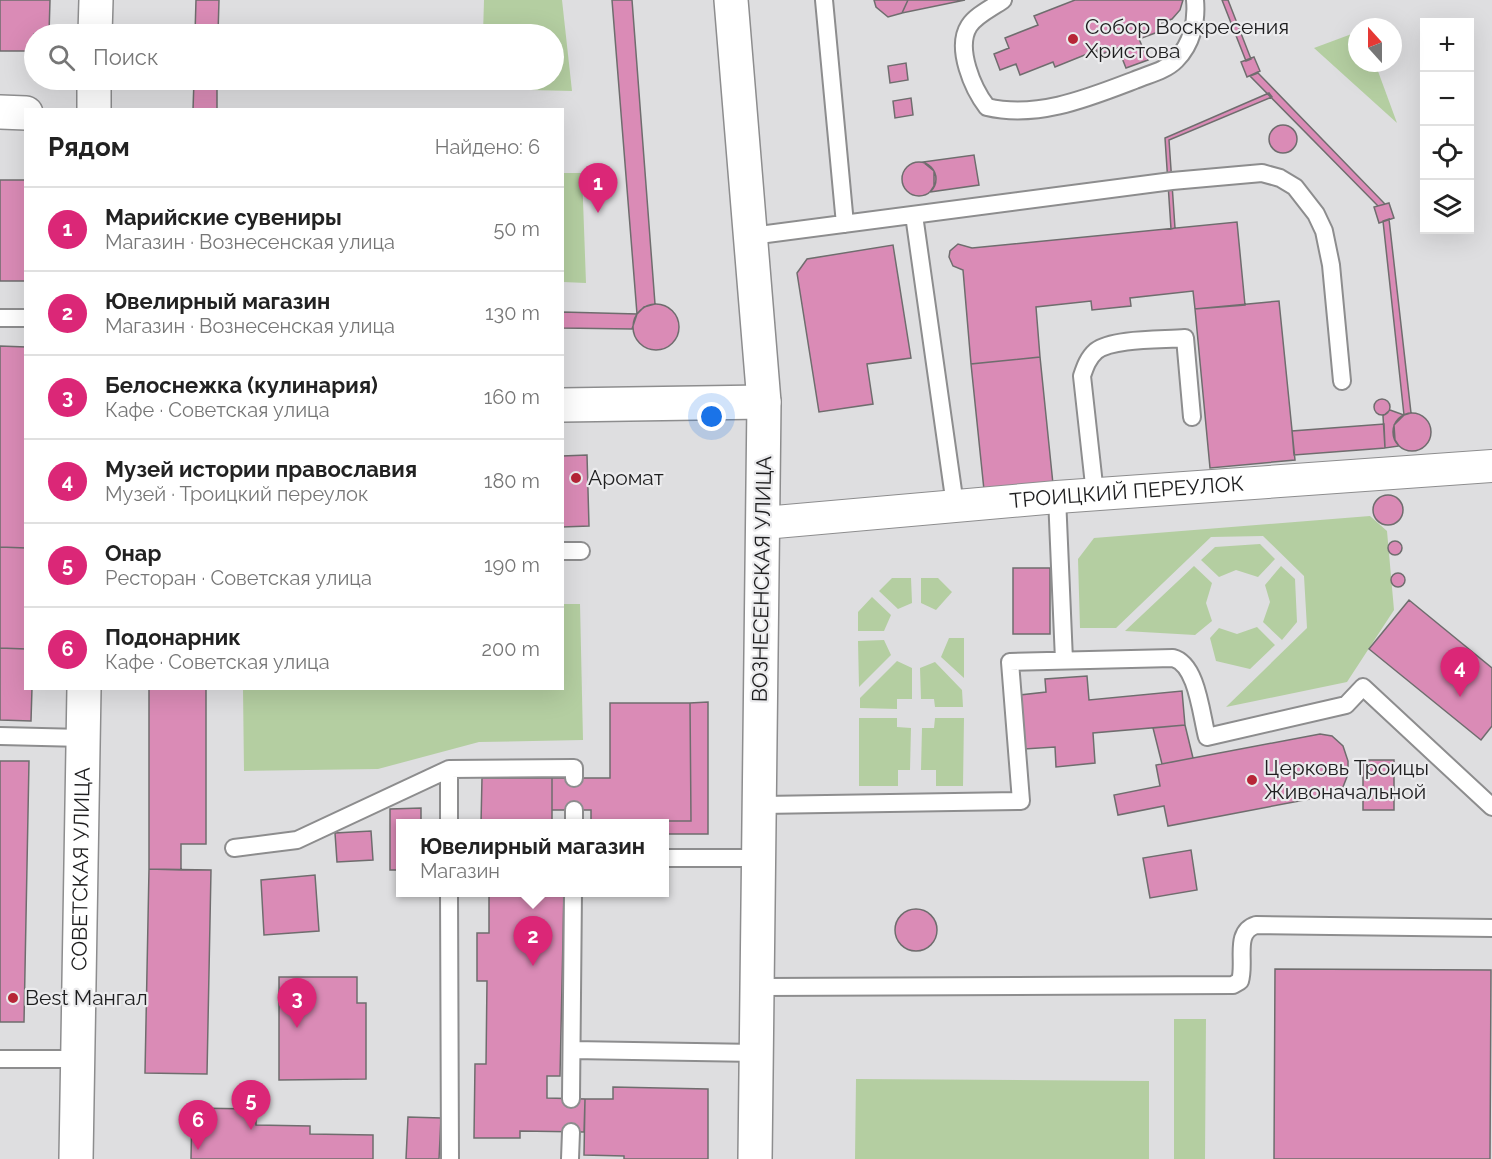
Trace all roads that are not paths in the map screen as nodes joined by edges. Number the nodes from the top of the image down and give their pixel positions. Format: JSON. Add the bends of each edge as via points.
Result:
{"nodes":[{"id":1,"x":96,"y":0,"type":"edge"},
{"id":2,"x":731,"y":0,"type":"edge"},
{"id":3,"x":824,"y":0,"type":"edge"},
{"id":4,"x":1003,"y":0,"type":"edge"},
{"id":5,"x":1195,"y":0,"type":"edge"},
{"id":6,"x":95,"y":24,"type":"edge"},
{"id":7,"x":94,"y":90,"type":"edge"},
{"id":8,"x":94,"y":108,"type":"edge"},
{"id":9,"x":0,"y":112,"type":"edge"},
{"id":10,"x":24,"y":112,"type":"edge"},
{"id":11,"x":914,"y":215,"type":"junction"},
{"id":12,"x":845,"y":224,"type":"junction"},
{"id":13,"x":751,"y":236,"type":"junction"},
{"id":14,"x":0,"y":318,"type":"edge"},
{"id":15,"x":24,"y":318,"type":"edge"},
{"id":16,"x":1342,"y":381,"type":"dead end"},
{"id":17,"x":764,"y":402,"type":"junction"},
{"id":18,"x":564,"y":405,"type":"edge"},
{"id":19,"x":1192,"y":417,"type":"dead end"},
{"id":20,"x":1492,"y":466,"type":"edge"},
{"id":21,"x":1095,"y":494,"type":"junction"},
{"id":22,"x":1057,"y":497,"type":"junction"},
{"id":23,"x":955,"y":505,"type":"junction"},
{"id":24,"x":764,"y":523,"type":"junction"},
{"id":25,"x":564,"y":551,"type":"edge"},
{"id":26,"x":581,"y":551,"type":"dead end"},
{"id":27,"x":1064,"y":660,"type":"junction"},
{"id":28,"x":84,"y":690,"type":"edge"},
{"id":29,"x":0,"y":736,"type":"edge"},
{"id":30,"x":83,"y":738,"type":"junction"},
{"id":31,"x":449,"y":769,"type":"junction"},
{"id":32,"x":574,"y":778,"type":"dead end"},
{"id":33,"x":759,"y":805,"type":"junction"},
{"id":34,"x":1492,"y":807,"type":"edge"},
{"id":35,"x":449,"y":819,"type":"edge"},
{"id":36,"x":234,"y":848,"type":"dead end"},
{"id":37,"x":669,"y":858,"type":"edge"},
{"id":38,"x":759,"y":858,"type":"junction"},
{"id":39,"x":449,"y":897,"type":"edge"},
{"id":40,"x":573,"y":897,"type":"edge"},
{"id":41,"x":1492,"y":928,"type":"edge"},
{"id":42,"x":758,"y":987,"type":"junction"},
{"id":43,"x":572,"y":1050,"type":"junction"},
{"id":44,"x":757,"y":1053,"type":"junction"},
{"id":45,"x":0,"y":1059,"type":"edge"},
{"id":46,"x":78,"y":1059,"type":"junction"},
{"id":47,"x":571,"y":1099,"type":"dead end"},
{"id":48,"x":571,"y":1132,"type":"dead end"},
{"id":49,"x":76,"y":1159,"type":"edge"},
{"id":50,"x":450,"y":1159,"type":"edge"},
{"id":51,"x":570,"y":1159,"type":"edge"},
{"id":52,"x":755,"y":1159,"type":"edge"}],
"edges":[{"from":1,"to":6,"type":"main road"},
{"from":2,"to":13,"type":"main road","name":"ВОЗНЕСЕНСКАЯ УЛИЦА"},
{"from":3,"to":12,"type":"lane"},
{"from":4,"to":5,"type":"lane","via":[[968,27],[965,51],[978,95],[987,107],[1020,111],[1078,101],[1165,68],[1184,51],[1191,36],[1196,22]]},
{"from":7,"to":8,"type":"main road"},
{"from":9,"to":10,"type":"main road"},
{"from":11,"to":12,"type":"lane"},
{"from":11,"to":16,"type":"lane","via":[[1172,181],[1262,173],[1280,178],[1306,200],[1324,231]]},
{"from":11,"to":23,"type":"lane"},
{"from":12,"to":13,"type":"lane"},
{"from":13,"to":17,"type":"main road","name":"ВОЗНЕСЕНСКАЯ УЛИЦА"},
{"from":14,"to":15,"type":"lane"},
{"from":17,"to":18,"type":"main road"},
{"from":17,"to":24,"type":"main road","name":"ВОЗНЕСЕНСКАЯ УЛИЦА"},
{"from":19,"to":21,"type":"lane","via":[[1185,338],[1107,345],[1095,352],[1082,376]]},
{"from":20,"to":21,"type":"street","name":"ТРОИЦКИЙ ПЕРЕУЛОК"},
{"from":21,"to":22,"type":"street","name":"ТРОИЦКИЙ ПЕРЕУЛОК"},
{"from":22,"to":23,"type":"street","name":"ТРОИЦКИЙ ПЕРЕУЛОК"},
{"from":22,"to":27,"type":"lane"},
{"from":23,"to":24,"type":"street","name":"ТРОИЦКИЙ ПЕРЕУЛОК"},
{"from":24,"to":33,"type":"main road","name":"ВОЗНЕСЕНСКАЯ УЛИЦА"},
{"from":25,"to":26,"type":"lane"},
{"from":27,"to":33,"type":"lane","via":[[1010,662],[1021,801]]},
{"from":27,"to":34,"type":"lane","via":[[1181,660],[1190,669],[1207,737],[1346,705],[1363,687]]},
{"from":28,"to":30,"type":"main road","name":"СОВЕТСКАЯ УЛИЦА"},
{"from":29,"to":30,"type":"lane"},
{"from":30,"to":46,"type":"main road","name":"СОВЕТСКАЯ УЛИЦА"},
{"from":31,"to":32,"type":"lane","via":[[574,768]]},
{"from":31,"to":35,"type":"lane"},
{"from":31,"to":36,"type":"lane","via":[[297,840]]},
{"from":33,"to":38,"type":"main road","name":"ВОЗНЕСЕНСКАЯ УЛИЦА"},
{"from":37,"to":38,"type":"lane"},
{"from":38,"to":42,"type":"main road","name":"ВОЗНЕСЕНСКАЯ УЛИЦА"},
{"from":39,"to":50,"type":"lane"},
{"from":40,"to":43,"type":"lane"},
{"from":41,"to":42,"type":"lane","via":[[1256,924],[1243,934],[1242,974],[1233,985]]},
{"from":42,"to":44,"type":"main road","name":"ВОЗНЕСЕНСКАЯ УЛИЦА"},
{"from":43,"to":44,"type":"lane"},
{"from":43,"to":47,"type":"lane"},
{"from":44,"to":52,"type":"main road","name":"ВОЗНЕСЕНСКАЯ УЛИЦА"},
{"from":45,"to":46,"type":"lane"},
{"from":46,"to":49,"type":"main road","name":"СОВЕТСКАЯ УЛИЦА"},
{"from":48,"to":51,"type":"lane"}]}
